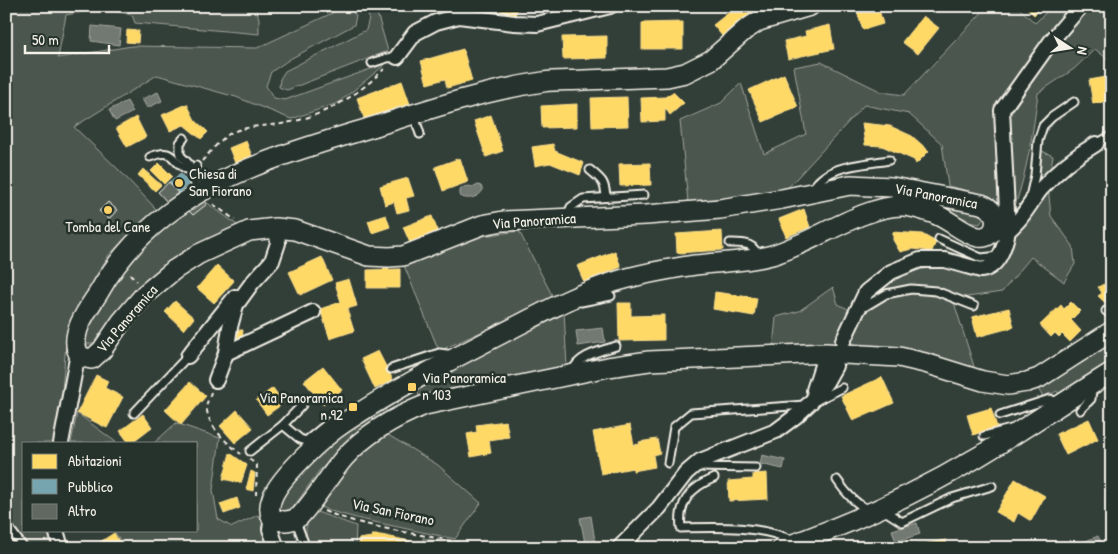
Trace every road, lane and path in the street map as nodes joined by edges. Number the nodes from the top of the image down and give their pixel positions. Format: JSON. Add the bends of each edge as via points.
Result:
{"nodes":[{"id":1,"x":610,"y":6,"type":"edge"},
{"id":2,"x":810,"y":6,"type":"edge"},
{"id":3,"x":1081,"y":6,"type":"edge"},
{"id":4,"x":397,"y":57,"type":"junction"},
{"id":5,"x":372,"y":63,"type":"dead end"},
{"id":6,"x":1074,"y":102,"type":"dead end"},
{"id":7,"x":414,"y":114,"type":"junction"},
{"id":8,"x":420,"y":134,"type":"dead end"},
{"id":9,"x":1112,"y":135,"type":"edge"},
{"id":10,"x":184,"y":138,"type":"dead end"},
{"id":11,"x":1096,"y":144,"type":"joint"},
{"id":12,"x":150,"y":157,"type":"dead end"},
{"id":13,"x":889,"y":160,"type":"dead end"},
{"id":14,"x":194,"y":169,"type":"junction"},
{"id":15,"x":590,"y":170,"type":"dead end"},
{"id":16,"x":810,"y":192,"type":"junction"},
{"id":17,"x":198,"y":193,"type":"junction"},
{"id":18,"x":644,"y":195,"type":"dead end"},
{"id":19,"x":606,"y":198,"type":"junction"},
{"id":20,"x":1027,"y":208,"type":"junction"},
{"id":21,"x":566,"y":219,"type":"junction"},
{"id":22,"x":236,"y":221,"type":"dead end"},
{"id":23,"x":276,"y":228,"type":"junction"},
{"id":24,"x":999,"y":233,"type":"junction"},
{"id":25,"x":939,"y":239,"type":"dead end"},
{"id":26,"x":730,"y":243,"type":"dead end"},
{"id":27,"x":274,"y":254,"type":"junction"},
{"id":28,"x":999,"y":255,"type":"junction"},
{"id":29,"x":757,"y":258,"type":"junction"},
{"id":30,"x":118,"y":263,"type":"junction"},
{"id":31,"x":148,"y":292,"type":"junction"},
{"id":32,"x":611,"y":296,"type":"dead end"},
{"id":33,"x":571,"y":300,"type":"junction"},
{"id":34,"x":974,"y":306,"type":"dead end"},
{"id":35,"x":313,"y":312,"type":"dead end"},
{"id":36,"x":856,"y":312,"type":"junction"},
{"id":37,"x":1112,"y":331,"type":"edge"},
{"id":38,"x":843,"y":341,"type":"dead end"},
{"id":39,"x":616,"y":346,"type":"dead end"},
{"id":40,"x":78,"y":353,"type":"junction"},
{"id":41,"x":226,"y":353,"type":"junction"},
{"id":42,"x":188,"y":356,"type":"joint"},
{"id":43,"x":831,"y":359,"type":"junction"},
{"id":44,"x":452,"y":360,"type":"junction"},
{"id":45,"x":391,"y":369,"type":"dead end"},
{"id":46,"x":1112,"y":372,"type":"edge"},
{"id":47,"x":572,"y":375,"type":"junction"},
{"id":48,"x":216,"y":380,"type":"joint"},
{"id":49,"x":1092,"y":385,"type":"junction"},
{"id":50,"x":842,"y":388,"type":"dead end"},
{"id":51,"x":809,"y":404,"type":"junction"},
{"id":52,"x":302,"y":405,"type":"dead end"},
{"id":53,"x":1060,"y":405,"type":"junction"},
{"id":54,"x":1080,"y":410,"type":"dead end"},
{"id":55,"x":134,"y":414,"type":"dead end"},
{"id":56,"x":1000,"y":415,"type":"dead end"},
{"id":57,"x":343,"y":424,"type":"junction"},
{"id":58,"x":284,"y":425,"type":"junction"},
{"id":59,"x":1018,"y":432,"type":"junction"},
{"id":60,"x":984,"y":436,"type":"dead end"},
{"id":61,"x":62,"y":442,"type":"edge"},
{"id":62,"x":250,"y":451,"type":"dead end"},
{"id":63,"x":668,"y":463,"type":"dead end"},
{"id":64,"x":693,"y":467,"type":"junction"},
{"id":65,"x":756,"y":468,"type":"dead end"},
{"id":66,"x":714,"y":478,"type":"dead end"},
{"id":67,"x":836,"y":480,"type":"dead end"},
{"id":68,"x":992,"y":486,"type":"dead end"},
{"id":69,"x":256,"y":499,"type":"dead end"},
{"id":70,"x":878,"y":511,"type":"junction"},
{"id":71,"x":300,"y":514,"type":"junction"},
{"id":72,"x":272,"y":519,"type":"junction"},
{"id":73,"x":6,"y":524,"type":"edge"},
{"id":74,"x":57,"y":532,"type":"edge"},
{"id":75,"x":789,"y":545,"type":"edge"},
{"id":76,"x":24,"y":548,"type":"edge"},
{"id":77,"x":61,"y":548,"type":"edge"},
{"id":78,"x":278,"y":548,"type":"edge"},
{"id":79,"x":306,"y":548,"type":"edge"},
{"id":80,"x":479,"y":548,"type":"edge"},
{"id":81,"x":619,"y":548,"type":"edge"}],
"edges":[{"from":1,"to":4,"type":"street","via":[[537,24],[459,16],[436,22],[414,33]]},
{"from":2,"to":7,"type":"street","name":"Via Panoramica","via":[[759,21],[710,60],[685,73],[667,77],[544,82]]},
{"from":3,"to":24,"type":"street","via":[[1052,40],[1002,110]]},
{"from":4,"to":5,"type":"lane"},
{"from":4,"to":14,"type":"path","via":[[350,99],[317,114],[282,124],[231,133]]},
{"from":6,"to":20,"type":"lane","via":[[1043,126]]},
{"from":7,"to":8,"type":"lane"},
{"from":7,"to":17,"type":"street","name":"Via Panoramica","via":[[232,174]]},
{"from":9,"to":11,"type":"lane"},
{"from":10,"to":14,"type":"lane","via":[[180,143],[180,155]]},
{"from":11,"to":20,"type":"street","via":[[1068,163]]},
{"from":12,"to":14,"type":"lane","via":[[168,153],[184,169]]},
{"from":13,"to":16,"type":"lane","via":[[840,169],[822,177]]},
{"from":14,"to":17,"type":"lane","via":[[191,177]]},
{"from":15,"to":19,"type":"lane","via":[[605,185]]},
{"from":16,"to":21,"type":"street","name":"Via Panoramica","via":[[720,209]]},
{"from":16,"to":24,"type":"street","name":"Via Panoramica","via":[[850,185],[892,186],[981,204],[994,212],[994,228]]},
{"from":17,"to":22,"type":"path"},
{"from":17,"to":30,"type":"street","name":"Via Panoramica","via":[[170,210],[147,230]]},
{"from":18,"to":19,"type":"lane"},
{"from":19,"to":21,"type":"lane","via":[[583,199],[571,207]]},
{"from":20,"to":24,"type":"street","via":[[1015,225]]},
{"from":21,"to":23,"type":"street","name":"Via Panoramica","via":[[482,225],[403,256],[389,257],[369,256],[295,230]]},
{"from":23,"to":27,"type":"street","via":[[278,243]]},
{"from":23,"to":31,"type":"street","name":"Via Panoramica","via":[[249,231],[199,254]]},
{"from":24,"to":28,"type":"street"},
{"from":24,"to":29,"type":"street","name":"Via Panoramica","via":[[976,237],[934,214],[903,206],[873,210],[798,246]]},
{"from":25,"to":28,"type":"lane","via":[[981,258]]},
{"from":26,"to":29,"type":"lane","via":[[753,246]]},
{"from":27,"to":41,"type":"street","via":[[236,305]]},
{"from":27,"to":42,"type":"street","via":[[246,282]]},
{"from":28,"to":36,"type":"street","via":[[993,264],[981,270],[945,260],[920,260],[892,272],[866,292]]},
{"from":29,"to":33,"type":"street","name":"Via Panoramica","via":[[643,274]]},
{"from":30,"to":31,"type":"path"},
{"from":30,"to":40,"type":"street","name":"Via Panoramica","via":[[77,331]]},
{"from":31,"to":40,"type":"street","name":"Via Panoramica","via":[[92,359]]},
{"from":32,"to":33,"type":"lane","via":[[580,302]]},
{"from":33,"to":44,"type":"street","name":"Via Panoramica"},
{"from":34,"to":36,"type":"lane","via":[[936,291],[911,289],[886,294]]},
{"from":35,"to":41,"type":"street"},
{"from":36,"to":38,"type":"street"},
{"from":37,"to":43,"type":"street","via":[[1039,378],[1008,385],[899,357]]},
{"from":39,"to":47,"type":"lane","via":[[582,359],[574,366]]},
{"from":40,"to":61,"type":"street"},
{"from":41,"to":48,"type":"street"},
{"from":42,"to":55,"type":"lane"},
{"from":43,"to":47,"type":"street","via":[[648,361]]},
{"from":43,"to":51,"type":"street"},
{"from":44,"to":45,"type":"lane","via":[[439,353]]},
{"from":44,"to":57,"type":"street","name":"Via Panoramica"},
{"from":46,"to":49,"type":"street"},
{"from":47,"to":71,"type":"street","via":[[425,406],[403,414],[381,426],[350,453]]},
{"from":48,"to":69,"type":"path","via":[[207,404],[209,419],[227,444],[257,465]]},
{"from":49,"to":53,"type":"street"},
{"from":49,"to":54,"type":"lane","via":[[1091,398]]},
{"from":50,"to":51,"type":"lane"},
{"from":51,"to":63,"type":"lane","via":[[691,413],[674,427]]},
{"from":51,"to":64,"type":"street","via":[[776,431],[700,461]]},
{"from":52,"to":58,"type":"lane"},
{"from":53,"to":56,"type":"lane","via":[[1050,399]]},
{"from":53,"to":59,"type":"street"},
{"from":57,"to":58,"type":"lane","via":[[333,419],[306,441]]},
{"from":57,"to":72,"type":"street","name":"Via Panoramica","via":[[281,482],[272,496],[269,509]]},
{"from":58,"to":62,"type":"lane"},
{"from":59,"to":60,"type":"lane","via":[[1008,429]]},
{"from":59,"to":70,"type":"street"},
{"from":64,"to":65,"type":"lane"},
{"from":64,"to":81,"type":"street","via":[[659,508]]},
{"from":66,"to":75,"type":"lane","via":[[699,484],[688,496],[680,514],[682,528],[729,527],[779,535]]},
{"from":67,"to":70,"type":"lane","via":[[863,508]]},
{"from":68,"to":70,"type":"lane","via":[[952,498],[902,522]]},
{"from":70,"to":75,"type":"street"},
{"from":71,"to":72,"type":"street","via":[[291,521]]},
{"from":71,"to":79,"type":"lane"},
{"from":71,"to":80,"type":"path","name":"Via San Fiorano","via":[[312,514],[317,508],[358,523]]},
{"from":72,"to":78,"type":"street","name":"Via Panoramica","via":[[270,529]]},
{"from":73,"to":76,"type":"lane"},
{"from":74,"to":77,"type":"street"}]}
